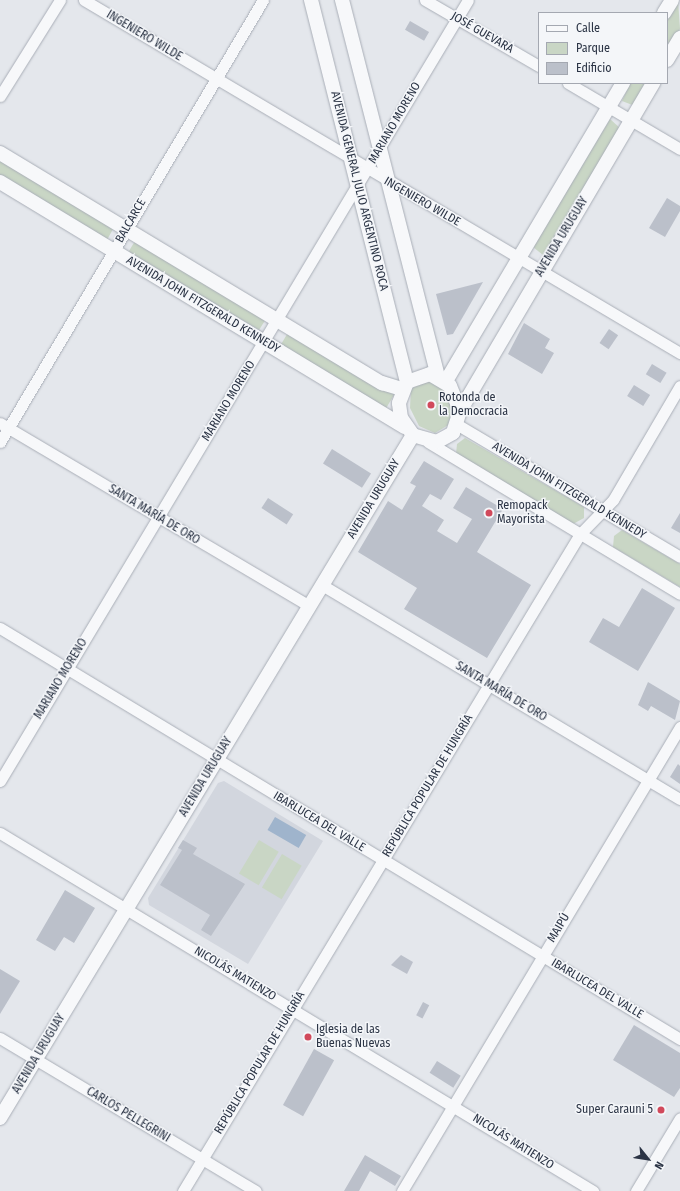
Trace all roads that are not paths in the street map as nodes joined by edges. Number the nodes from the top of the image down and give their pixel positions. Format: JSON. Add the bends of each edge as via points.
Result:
{"nodes":[{"id":1,"x":60,"y":0,"type":"edge"},
{"id":2,"x":84,"y":0,"type":"edge"},
{"id":3,"x":263,"y":0,"type":"edge"},
{"id":4,"x":311,"y":0,"type":"edge"},
{"id":5,"x":342,"y":0,"type":"edge"},
{"id":6,"x":425,"y":0,"type":"edge"},
{"id":7,"x":468,"y":0,"type":"edge"},
{"id":8,"x":672,"y":0,"type":"edge"},
{"id":9,"x":665,"y":12,"type":"edge"},
{"id":10,"x":457,"y":19,"type":"junction"},
{"id":11,"x":680,"y":38,"type":"edge"},
{"id":12,"x":668,"y":58,"type":"edge"},
{"id":13,"x":538,"y":65,"type":"edge"},
{"id":14,"x":215,"y":80,"type":"junction"},
{"id":15,"x":570,"y":84,"type":"edge"},
{"id":16,"x":622,"y":84,"type":"edge"},
{"id":17,"x":652,"y":84,"type":"edge"},
{"id":18,"x":0,"y":96,"type":"edge"},
{"id":19,"x":609,"y":106,"type":"junction"},
{"id":20,"x":631,"y":120,"type":"junction"},
{"id":21,"x":380,"y":148,"type":"junction"},
{"id":22,"x":680,"y":150,"type":"edge"},
{"id":23,"x":0,"y":153,"type":"edge"},
{"id":24,"x":353,"y":161,"type":"junction"},
{"id":25,"x":368,"y":170,"type":"junction"},
{"id":26,"x":0,"y":182,"type":"edge"},
{"id":27,"x":388,"y":183,"type":"junction"},
{"id":28,"x":359,"y":187,"type":"junction"},
{"id":29,"x":127,"y":229,"type":"junction"},
{"id":30,"x":114,"y":251,"type":"junction"},
{"id":31,"x":519,"y":258,"type":"junction"},
{"id":32,"x":542,"y":271,"type":"junction"},
{"id":33,"x":279,"y":319,"type":"junction"},
{"id":34,"x":265,"y":342,"type":"junction"},
{"id":35,"x":680,"y":353,"type":"edge"},
{"id":36,"x":442,"y":378,"type":"junction"},
{"id":37,"x":404,"y":385,"type":"junction"},
{"id":38,"x":680,"y":386,"type":"edge"},
{"id":39,"x":459,"y":418,"type":"junction"},
{"id":40,"x":4,"y":426,"type":"edge"},
{"id":41,"x":409,"y":431,"type":"junction"},
{"id":42,"x":0,"y":442,"type":"edge"},
{"id":43,"x":428,"y":442,"type":"junction"},
{"id":44,"x":604,"y":512,"type":"junction"},
{"id":45,"x":157,"y":518,"type":"junction"},
{"id":46,"x":580,"y":534,"type":"junction"},
{"id":47,"x":680,"y":558,"type":"edge"},
{"id":48,"x":322,"y":585,"type":"junction"},
{"id":49,"x":680,"y":594,"type":"edge"},
{"id":50,"x":309,"y":606,"type":"junction"},
{"id":51,"x":0,"y":628,"type":"edge"},
{"id":52,"x":67,"y":669,"type":"junction"},
{"id":53,"x":490,"y":685,"type":"junction"},
{"id":54,"x":680,"y":727,"type":"edge"},
{"id":55,"x":216,"y":760,"type":"junction"},
{"id":56,"x":648,"y":780,"type":"junction"},
{"id":57,"x":0,"y":782,"type":"edge"},
{"id":58,"x":680,"y":799,"type":"edge"},
{"id":59,"x":0,"y":833,"type":"edge"},
{"id":60,"x":383,"y":860,"type":"junction"},
{"id":61,"x":127,"y":908,"type":"junction"},
{"id":62,"x":542,"y":957,"type":"junction"},
{"id":63,"x":292,"y":1009,"type":"junction"},
{"id":64,"x":0,"y":1038,"type":"edge"},
{"id":65,"x":680,"y":1039,"type":"edge"},
{"id":66,"x":36,"y":1059,"type":"junction"},
{"id":67,"x":453,"y":1105,"type":"junction"},
{"id":68,"x":0,"y":1118,"type":"edge"},
{"id":69,"x":680,"y":1118,"type":"edge"},
{"id":70,"x":202,"y":1160,"type":"junction"},
{"id":71,"x":183,"y":1191,"type":"edge"},
{"id":72,"x":256,"y":1191,"type":"edge"},
{"id":73,"x":402,"y":1191,"type":"edge"},
{"id":74,"x":593,"y":1191,"type":"edge"},
{"id":75,"x":636,"y":1191,"type":"edge"}],
"edges":[{"from":1,"to":18,"type":"street"},
{"from":2,"to":14,"type":"street","name":"INGENIERO WILDE"},
{"from":3,"to":14,"type":"street","name":"BALCARCE"},
{"from":4,"to":24,"type":"street","name":"AVENIDA GENERAL JULIO ARGENTINO ROCA"},
{"from":5,"to":21,"type":"street"},
{"from":6,"to":10,"type":"street","name":"JOSÉ GUEVARA"},
{"from":7,"to":10,"type":"street","name":"MARIANO MORENO"},
{"from":8,"to":9,"type":"street"},
{"from":10,"to":13,"type":"street","name":"JOSÉ GUEVARA"},
{"from":10,"to":21,"type":"street","name":"MARIANO MORENO"},
{"from":11,"to":12,"type":"street"},
{"from":14,"to":24,"type":"street","name":"INGENIERO WILDE"},
{"from":14,"to":29,"type":"street","name":"BALCARCE"},
{"from":15,"to":19,"type":"street"},
{"from":16,"to":19,"type":"street"},
{"from":17,"to":20,"type":"street","name":"AVENIDA URUGUAY"},
{"from":19,"to":20,"type":"street"},
{"from":19,"to":31,"type":"street"},
{"from":20,"to":22,"type":"street"},
{"from":20,"to":32,"type":"street","name":"AVENIDA URUGUAY"},
{"from":21,"to":25,"type":"street","name":"MARIANO MORENO"},
{"from":21,"to":27,"type":"street"},
{"from":23,"to":29,"type":"street"},
{"from":24,"to":25,"type":"street","name":"INGENIERO WILDE"},
{"from":24,"to":28,"type":"street","name":"AVENIDA GENERAL JULIO ARGENTINO ROCA"},
{"from":25,"to":27,"type":"street","name":"INGENIERO WILDE"},
{"from":25,"to":28,"type":"street","name":"MARIANO MORENO"},
{"from":26,"to":30,"type":"street","name":"AVENIDA JOHN FITZGERALD KENNEDY"},
{"from":27,"to":31,"type":"street","name":"INGENIERO WILDE"},
{"from":27,"to":36,"type":"street"},
{"from":28,"to":33,"type":"street","name":"MARIANO MORENO"},
{"from":28,"to":37,"type":"street","name":"AVENIDA GENERAL JULIO ARGENTINO ROCA"},
{"from":29,"to":30,"type":"street","name":"BALCARCE"},
{"from":29,"to":33,"type":"street"},
{"from":30,"to":34,"type":"street","name":"AVENIDA JOHN FITZGERALD KENNEDY"},
{"from":30,"to":40,"type":"street","name":"BALCARCE"},
{"from":31,"to":32,"type":"street","name":"INGENIERO WILDE"},
{"from":31,"to":36,"type":"street"},
{"from":32,"to":35,"type":"street","name":"INGENIERO WILDE"},
{"from":32,"to":39,"type":"street","name":"AVENIDA URUGUAY"},
{"from":33,"to":34,"type":"street","name":"MARIANO MORENO"},
{"from":33,"to":37,"type":"street","via":[[382,384]]},
{"from":34,"to":41,"type":"street","name":"AVENIDA JOHN FITZGERALD KENNEDY"},
{"from":34,"to":45,"type":"street","name":"MARIANO MORENO"},
{"from":36,"to":37,"type":"street","via":[[423,374]]},
{"from":36,"to":39,"type":"street"},
{"from":37,"to":41,"type":"street","via":[[399,403]]},
{"from":38,"to":44,"type":"street","name":"REPÚBLICA POPULAR DE HUNGRÍA"},
{"from":39,"to":43,"type":"street","via":[[444,440]]},
{"from":39,"to":44,"type":"street","name":"AVENIDA JOHN FITZGERALD KENNEDY"},
{"from":40,"to":42,"type":"street","name":"BALCARCE"},
{"from":40,"to":45,"type":"street","name":"SANTA MARÍA DE ORO"},
{"from":41,"to":43,"type":"street"},
{"from":41,"to":48,"type":"street","name":"AVENIDA URUGUAY"},
{"from":43,"to":46,"type":"street"},
{"from":44,"to":46,"type":"street","name":"REPÚBLICA POPULAR DE HUNGRÍA"},
{"from":44,"to":47,"type":"street","name":"AVENIDA JOHN FITZGERALD KENNEDY"},
{"from":45,"to":50,"type":"street","name":"SANTA MARÍA DE ORO"},
{"from":45,"to":52,"type":"street","name":"MARIANO MORENO"},
{"from":46,"to":49,"type":"street"},
{"from":46,"to":53,"type":"street","name":"REPÚBLICA POPULAR DE HUNGRÍA"},
{"from":48,"to":50,"type":"street","name":"AVENIDA URUGUAY"},
{"from":48,"to":53,"type":"street","name":"SANTA MARÍA DE ORO"},
{"from":50,"to":55,"type":"street","name":"AVENIDA URUGUAY"},
{"from":51,"to":52,"type":"street","name":"IBARLUCEA DEL VALLE"},
{"from":52,"to":55,"type":"street","name":"IBARLUCEA DEL VALLE"},
{"from":52,"to":57,"type":"street","name":"MARIANO MORENO"},
{"from":53,"to":56,"type":"street","name":"SANTA MARÍA DE ORO"},
{"from":53,"to":60,"type":"street","name":"REPÚBLICA POPULAR DE HUNGRÍA"},
{"from":54,"to":56,"type":"street","name":"MAIPÚ"},
{"from":55,"to":60,"type":"street","name":"IBARLUCEA DEL VALLE"},
{"from":55,"to":61,"type":"street","name":"AVENIDA URUGUAY"},
{"from":56,"to":58,"type":"street","name":"SANTA MARÍA DE ORO"},
{"from":56,"to":62,"type":"street","name":"MAIPÚ"},
{"from":59,"to":61,"type":"street","name":"NICOLÁS MATIENZO"},
{"from":60,"to":62,"type":"street","name":"IBARLUCEA DEL VALLE"},
{"from":60,"to":63,"type":"street","name":"REPÚBLICA POPULAR DE HUNGRÍA"},
{"from":61,"to":63,"type":"street","name":"NICOLÁS MATIENZO"},
{"from":61,"to":66,"type":"street","name":"AVENIDA URUGUAY"},
{"from":62,"to":65,"type":"street","name":"IBARLUCEA DEL VALLE"},
{"from":62,"to":67,"type":"street","name":"MAIPÚ"},
{"from":63,"to":67,"type":"street","name":"NICOLÁS MATIENZO"},
{"from":63,"to":70,"type":"street","name":"REPÚBLICA POPULAR DE HUNGRÍA"},
{"from":64,"to":66,"type":"street","name":"CARLOS PELLEGRINI"},
{"from":66,"to":68,"type":"street","name":"AVENIDA URUGUAY"},
{"from":66,"to":70,"type":"street","name":"CARLOS PELLEGRINI"},
{"from":67,"to":73,"type":"street","name":"MAIPÚ"},
{"from":67,"to":74,"type":"street","name":"NICOLÁS MATIENZO"},
{"from":69,"to":75,"type":"street"},
{"from":70,"to":71,"type":"street","name":"REPÚBLICA POPULAR DE HUNGRÍA"},
{"from":70,"to":72,"type":"street","name":"CARLOS PELLEGRINI"}]}
